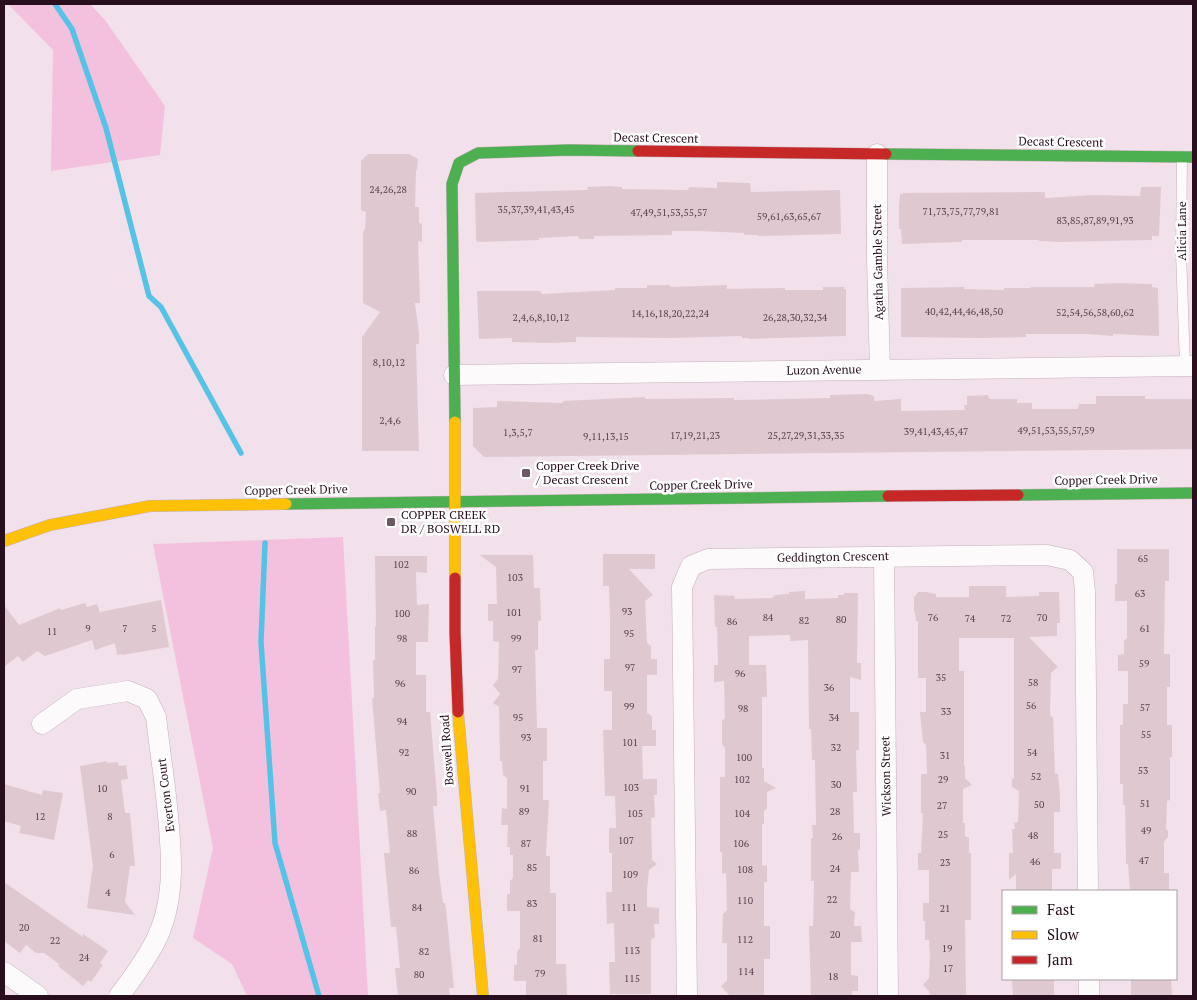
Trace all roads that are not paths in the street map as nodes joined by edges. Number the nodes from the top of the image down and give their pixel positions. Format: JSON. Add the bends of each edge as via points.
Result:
{"nodes":[{"id":1,"x":877,"y":154,"type":"junction"},
{"id":2,"x":1188,"y":157,"type":"edge"},
{"id":3,"x":1189,"y":366,"type":"edge"},
{"id":4,"x":880,"y":370,"type":"junction"},
{"id":5,"x":454,"y":375,"type":"junction"},
{"id":6,"x":1193,"y":493,"type":"edge"},
{"id":7,"x":456,"y":501,"type":"junction"},
{"id":8,"x":4,"y":541,"type":"edge"},
{"id":9,"x":884,"y":557,"type":"junction"},
{"id":10,"x":42,"y":724,"type":"dead end"},
{"id":11,"x":1088,"y":890,"type":"edge"},
{"id":12,"x":4,"y":972,"type":"edge"},
{"id":13,"x":1089,"y":980,"type":"edge"},
{"id":14,"x":38,"y":996,"type":"edge"},
{"id":15,"x":119,"y":996,"type":"edge"},
{"id":16,"x":482,"y":996,"type":"edge"},
{"id":17,"x":687,"y":996,"type":"edge"},
{"id":18,"x":888,"y":996,"type":"edge"},
{"id":19,"x":1089,"y":996,"type":"edge"}],
"edges":[{"from":1,"to":2,"type":"street","name":"Decast Crescent"},
{"from":1,"to":4,"type":"street","name":"Agatha Gamble Street"},
{"from":1,"to":5,"type":"street","name":"Decast Crescent","via":[[569,150],[478,153],[460,163],[452,184]]},
{"from":2,"to":3,"type":"lane","name":"Alicia Lane","via":[[1181,253]]},
{"from":3,"to":4,"type":"street","name":"Luzon Avenue"},
{"from":4,"to":5,"type":"street","name":"Luzon Avenue"},
{"from":5,"to":7,"type":"street","name":"Decast Crescent"},
{"from":6,"to":7,"type":"street","name":"Copper Creek Drive"},
{"from":7,"to":8,"type":"street","name":"Copper Creek Drive","via":[[150,506],[50,525]]},
{"from":7,"to":16,"type":"street","name":"Boswell Road","via":[[458,724]]},
{"from":9,"to":11,"type":"street","name":"Geddington Crescent","via":[[1047,555],[1070,560],[1083,572]]},
{"from":9,"to":17,"type":"street","name":"Geddington Crescent","via":[[708,558],[691,566],[682,587]]},
{"from":9,"to":18,"type":"street","name":"Wickson Street"},
{"from":10,"to":15,"type":"street","name":"Everton Court","via":[[77,699],[128,691],[148,699],[156,717],[172,874],[155,941]]},
{"from":12,"to":14,"type":"street"},
{"from":13,"to":19,"type":"street"}]}
